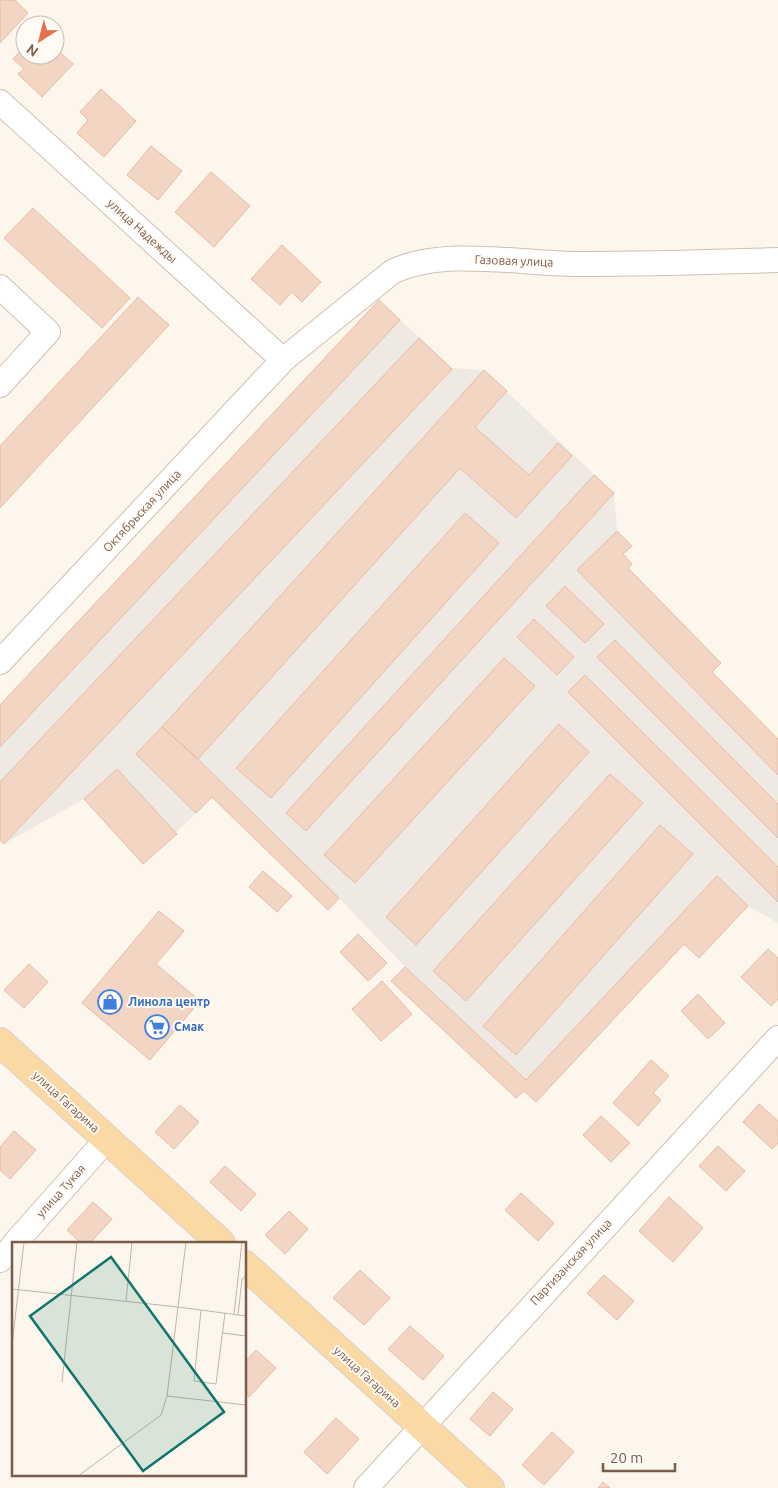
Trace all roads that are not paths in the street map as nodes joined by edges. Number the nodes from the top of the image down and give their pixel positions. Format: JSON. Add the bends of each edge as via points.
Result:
{"nodes":[{"id":1,"x":0,"y":102,"type":"edge"},
{"id":2,"x":778,"y":260,"type":"edge"},
{"id":3,"x":0,"y":287,"type":"edge"},
{"id":4,"x":283,"y":360,"type":"junction"},
{"id":5,"x":0,"y":385,"type":"edge"},
{"id":6,"x":0,"y":662,"type":"edge"},
{"id":7,"x":778,"y":1038,"type":"edge"},
{"id":8,"x":0,"y":1042,"type":"edge"},
{"id":9,"x":107,"y":1139,"type":"junction"},
{"id":10,"x":16,"y":1242,"type":"edge"},
{"id":11,"x":220,"y":1242,"type":"edge"},
{"id":12,"x":12,"y":1246,"type":"edge"},
{"id":13,"x":0,"y":1260,"type":"edge"},
{"id":14,"x":246,"y":1266,"type":"edge"},
{"id":15,"x":421,"y":1426,"type":"junction"},
{"id":16,"x":366,"y":1488,"type":"edge"},
{"id":17,"x":490,"y":1488,"type":"edge"}],
"edges":[{"from":1,"to":4,"type":"street","name":"улица Надежды"},
{"from":2,"to":4,"type":"street","name":"Газовая улица","via":[[613,264],[456,259],[418,262],[381,279]]},
{"from":3,"to":5,"type":"street","via":[[48,332]]},
{"from":4,"to":6,"type":"street","name":"Октябрьская улица"},
{"from":7,"to":15,"type":"street","name":"Партизанская улица"},
{"from":8,"to":9,"type":"main road","name":"улица Гагарина"},
{"from":9,"to":10,"type":"street","name":"улица Тукая"},
{"from":9,"to":11,"type":"main road","name":"улица Гагарина"},
{"from":12,"to":13,"type":"street","name":"улица Тукая"},
{"from":14,"to":15,"type":"main road","name":"улица Гагарина"},
{"from":15,"to":16,"type":"street","name":"Партизанская улица"},
{"from":15,"to":17,"type":"main road","name":"улица Гагарина"}]}
